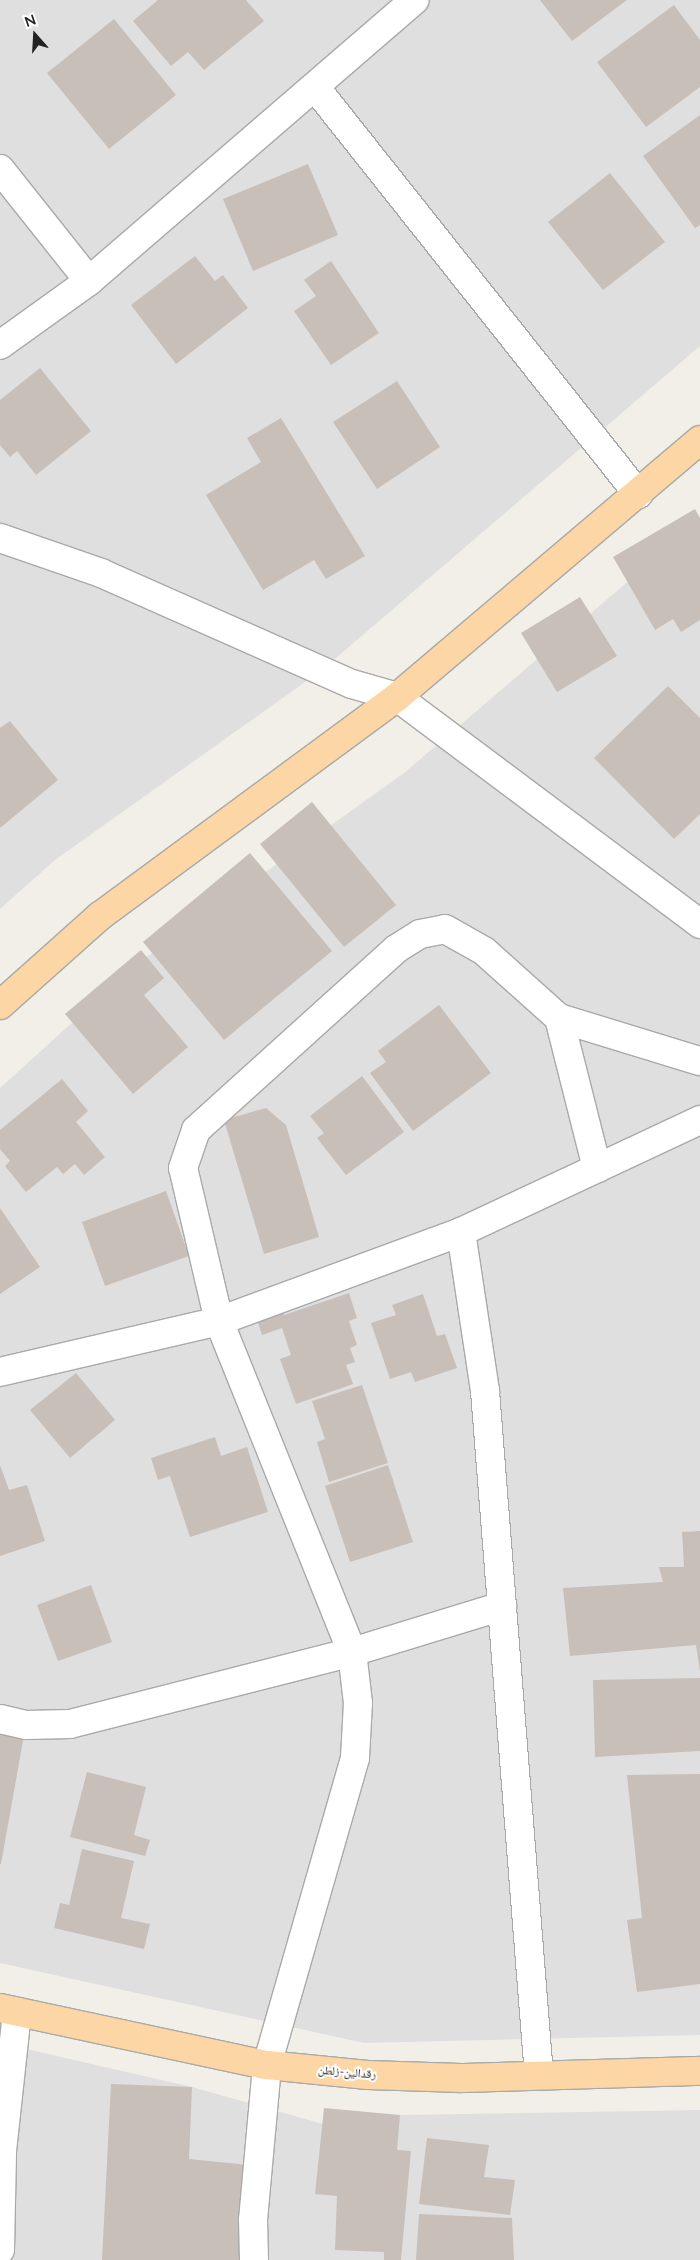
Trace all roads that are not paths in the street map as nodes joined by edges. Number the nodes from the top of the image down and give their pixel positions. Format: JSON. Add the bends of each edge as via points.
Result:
{"nodes":[{"id":1,"x":415,"y":0,"type":"edge"},
{"id":2,"x":315,"y":87,"type":"junction"},
{"id":3,"x":0,"y":169,"type":"edge"},
{"id":4,"x":88,"y":281,"type":"junction"},
{"id":5,"x":0,"y":345,"type":"edge"},
{"id":6,"x":700,"y":440,"type":"edge"},
{"id":7,"x":638,"y":494,"type":"junction"},
{"id":8,"x":12,"y":541,"type":"edge"},
{"id":9,"x":0,"y":558,"type":"edge"},
{"id":10,"x":397,"y":696,"type":"junction"},
{"id":11,"x":700,"y":924,"type":"edge"},
{"id":12,"x":0,"y":1005,"type":"edge"},
{"id":13,"x":559,"y":1018,"type":"junction"},
{"id":14,"x":700,"y":1061,"type":"edge"},
{"id":15,"x":700,"y":1120,"type":"edge"},
{"id":16,"x":597,"y":1168,"type":"junction"},
{"id":17,"x":461,"y":1232,"type":"junction"},
{"id":18,"x":219,"y":1321,"type":"junction"},
{"id":19,"x":0,"y":1372,"type":"edge"},
{"id":20,"x":502,"y":1606,"type":"junction"},
{"id":21,"x":352,"y":1652,"type":"junction"},
{"id":22,"x":0,"y":1719,"type":"edge"},
{"id":23,"x":9,"y":2010,"type":"edge"},
{"id":24,"x":267,"y":2065,"type":"junction"},
{"id":25,"x":700,"y":2071,"type":"edge"},
{"id":26,"x":539,"y":2076,"type":"junction"},
{"id":27,"x":0,"y":2250,"type":"edge"},
{"id":28,"x":254,"y":2260,"type":"edge"}],
"edges":[{"from":1,"to":2,"type":"street"},
{"from":2,"to":4,"type":"street"},
{"from":2,"to":7,"type":"street"},
{"from":3,"to":4,"type":"street"},
{"from":4,"to":5,"type":"street"},
{"from":6,"to":7,"type":"main road"},
{"from":7,"to":10,"type":"main road"},
{"from":8,"to":9,"type":"street"},
{"from":8,"to":10,"type":"street","via":[[101,573],[352,684]]},
{"from":10,"to":11,"type":"street"},
{"from":10,"to":12,"type":"main road","via":[[100,916]]},
{"from":13,"to":14,"type":"street"},
{"from":13,"to":16,"type":"street"},
{"from":13,"to":18,"type":"street","via":[[484,951],[444,930],[420,934],[396,949],[196,1130],[183,1168]]},
{"from":15,"to":16,"type":"street"},
{"from":16,"to":17,"type":"street"},
{"from":17,"to":18,"type":"street"},
{"from":17,"to":20,"type":"street","via":[[485,1391]]},
{"from":18,"to":19,"type":"street"},
{"from":18,"to":21,"type":"street"},
{"from":20,"to":21,"type":"street"},
{"from":20,"to":26,"type":"street"},
{"from":21,"to":22,"type":"street","via":[[70,1724],[26,1725]]},
{"from":21,"to":24,"type":"street","via":[[358,1702],[356,1758]]},
{"from":23,"to":24,"type":"main road","name":"رقدالين-زلطن"},
{"from":23,"to":27,"type":"street"},
{"from":24,"to":26,"type":"main road","name":"رقدالين-زلطن","via":[[386,2076]]},
{"from":24,"to":28,"type":"street","via":[[253,2220]]},
{"from":25,"to":26,"type":"main road","name":"رقدالين-زلطن"}]}
